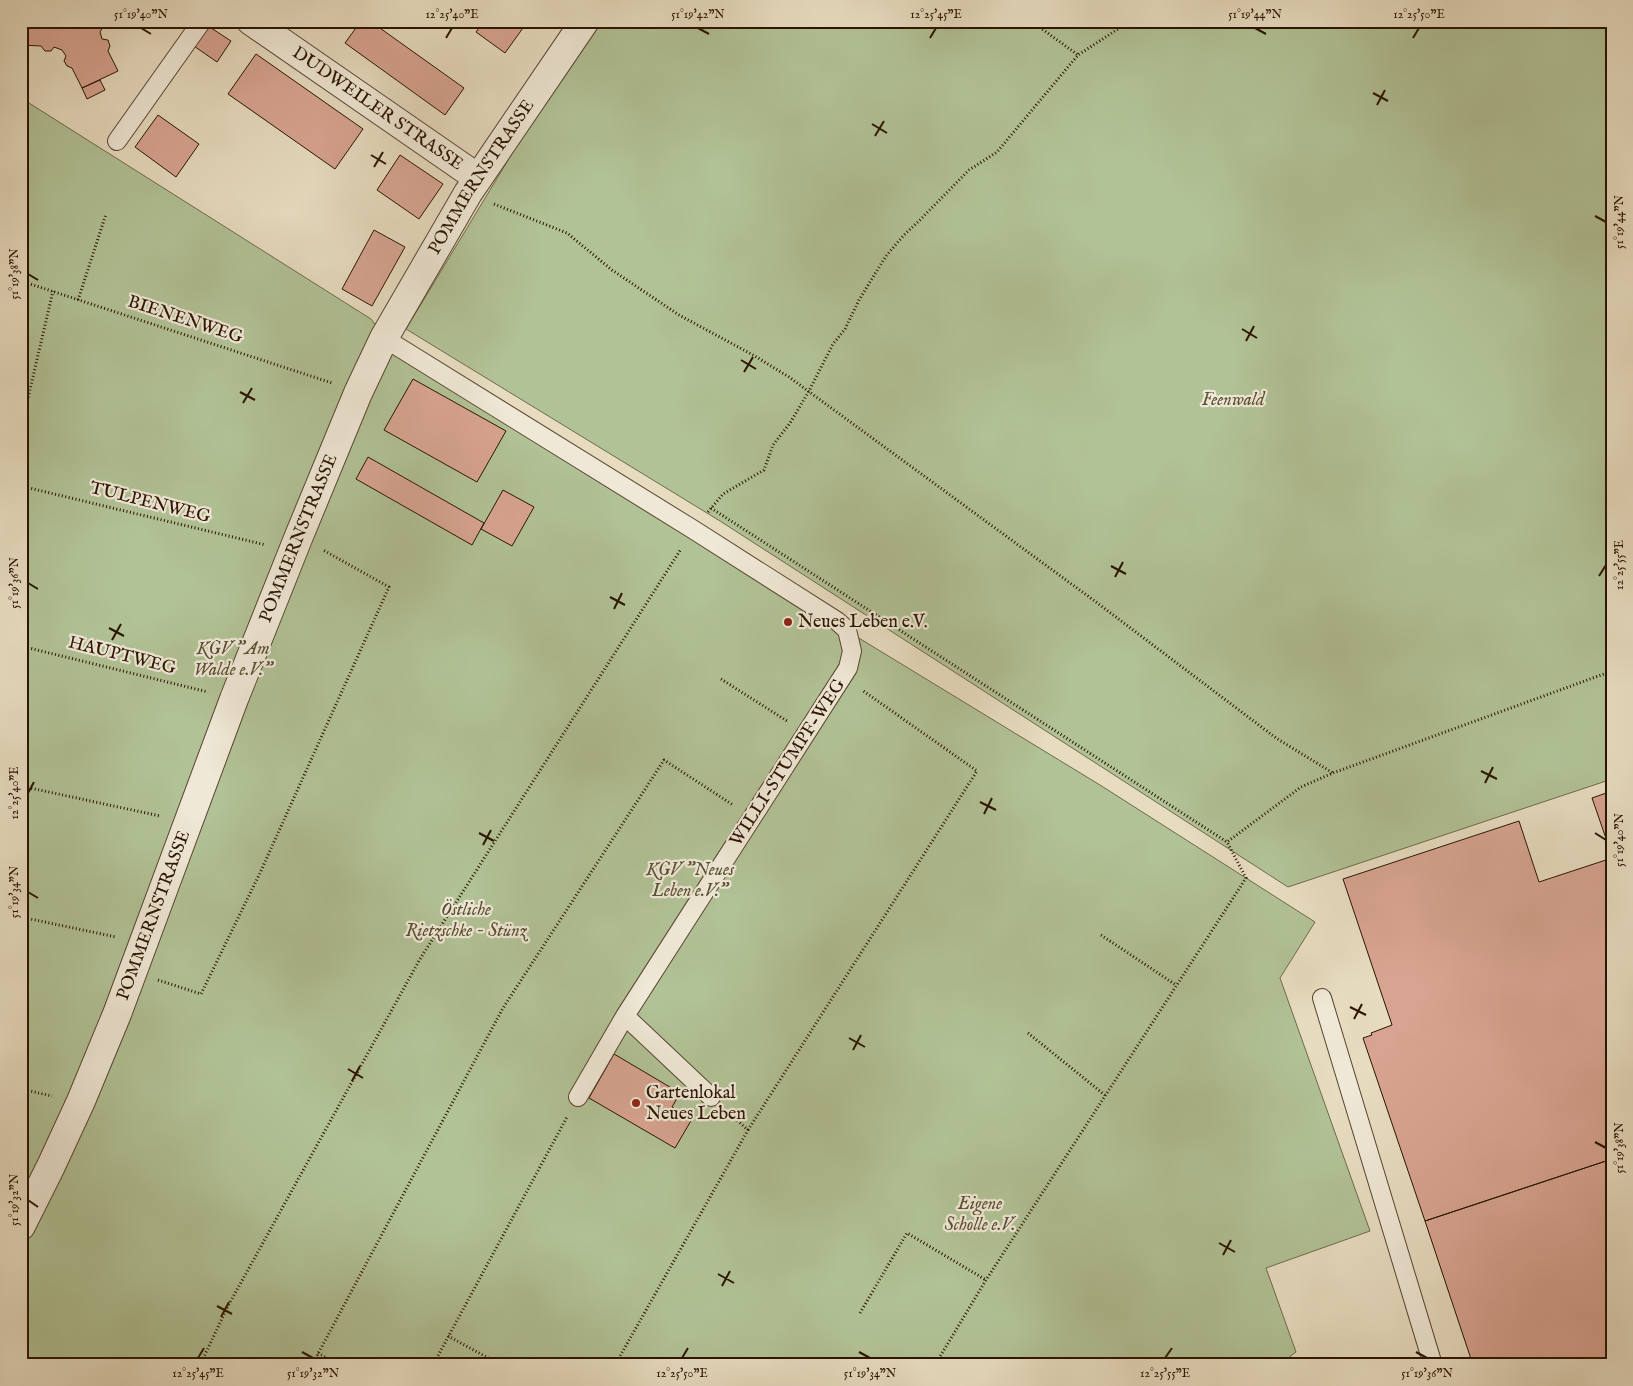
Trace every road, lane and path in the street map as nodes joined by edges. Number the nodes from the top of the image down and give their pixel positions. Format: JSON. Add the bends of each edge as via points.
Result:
{"nodes":[{"id":1,"x":202,"y":21,"type":"edge"},
{"id":2,"x":251,"y":21,"type":"edge"},
{"id":3,"x":584,"y":21,"type":"edge"},
{"id":4,"x":1031,"y":21,"type":"edge"},
{"id":5,"x":1123,"y":21,"type":"edge"},
{"id":6,"x":1078,"y":55,"type":"junction"},
{"id":7,"x":117,"y":141,"type":"dead end"},
{"id":8,"x":473,"y":186,"type":"junction"},
{"id":9,"x":106,"y":214,"type":"dead end"},
{"id":10,"x":21,"y":281,"type":"edge"},
{"id":11,"x":53,"y":291,"type":"junction"},
{"id":12,"x":78,"y":300,"type":"junction"},
{"id":13,"x":384,"y":338,"type":"junction"},
{"id":14,"x":340,"y":386,"type":"dead end"},
{"id":15,"x":809,"y":391,"type":"junction"},
{"id":16,"x":21,"y":428,"type":"edge"},
{"id":17,"x":21,"y":486,"type":"edge"},
{"id":18,"x":694,"y":530,"type":"junction"},
{"id":19,"x":299,"y":536,"type":"junction"},
{"id":20,"x":273,"y":547,"type":"dead end"},
{"id":21,"x":21,"y":646,"type":"edge"},
{"id":22,"x":1612,"y":671,"type":"edge"},
{"id":23,"x":843,"y":676,"type":"junction"},
{"id":24,"x":721,"y":679,"type":"dead end"},
{"id":25,"x":211,"y":692,"type":"dead end"},
{"id":26,"x":807,"y":733,"type":"junction"},
{"id":27,"x":1333,"y":772,"type":"junction"},
{"id":28,"x":21,"y":786,"type":"edge"},
{"id":29,"x":753,"y":817,"type":"junction"},
{"id":30,"x":169,"y":818,"type":"dead end"},
{"id":31,"x":1228,"y":842,"type":"junction"},
{"id":32,"x":21,"y":917,"type":"edge"},
{"id":33,"x":1101,"y":935,"type":"dead end"},
{"id":34,"x":124,"y":938,"type":"dead end"},
{"id":35,"x":133,"y":972,"type":"junction"},
{"id":36,"x":1176,"y":985,"type":"junction"},
{"id":37,"x":1322,"y":998,"type":"dead end"},
{"id":38,"x":625,"y":1016,"type":"junction"},
{"id":39,"x":1028,"y":1033,"type":"dead end"},
{"id":40,"x":21,"y":1089,"type":"edge"},
{"id":41,"x":1106,"y":1096,"type":"junction"},
{"id":42,"x":60,"y":1097,"type":"dead end"},
{"id":43,"x":578,"y":1097,"type":"joint"},
{"id":44,"x":711,"y":1097,"type":"joint"},
{"id":45,"x":748,"y":1130,"type":"junction"},
{"id":46,"x":21,"y":1226,"type":"edge"},
{"id":47,"x":986,"y":1280,"type":"junction"},
{"id":48,"x":860,"y":1313,"type":"dead end"},
{"id":49,"x":448,"y":1336,"type":"junction"},
{"id":50,"x":318,"y":1353,"type":"junction"},
{"id":51,"x":200,"y":1365,"type":"edge"},
{"id":52,"x":312,"y":1365,"type":"edge"},
{"id":53,"x":339,"y":1365,"type":"edge"},
{"id":54,"x":433,"y":1365,"type":"edge"},
{"id":55,"x":501,"y":1365,"type":"edge"},
{"id":56,"x":615,"y":1365,"type":"edge"},
{"id":57,"x":935,"y":1365,"type":"edge"},
{"id":58,"x":1433,"y":1365,"type":"edge"}],
"edges":[{"from":1,"to":7,"type":"lane"},
{"from":2,"to":8,"type":"street","name":"DUDWEILER STRASSE"},
{"from":3,"to":8,"type":"street","name":"POMMERNSTRASSE"},
{"from":4,"to":6,"type":"path"},
{"from":5,"to":6,"type":"path","via":[[1118,28]]},
{"from":6,"to":15,"type":"path","via":[[996,152],[969,170],[886,256]]},
{"from":8,"to":13,"type":"street","name":"POMMERNSTRASSE"},
{"from":8,"to":15,"type":"path","via":[[567,233],[612,270],[679,315],[753,355]]},
{"from":9,"to":12,"type":"path"},
{"from":10,"to":11,"type":"path","name":"BIENENWEG"},
{"from":11,"to":12,"type":"path","name":"BIENENWEG"},
{"from":11,"to":16,"type":"path"},
{"from":12,"to":14,"type":"path","name":"BIENENWEG"},
{"from":13,"to":18,"type":"lane"},
{"from":13,"to":19,"type":"street","name":"POMMERNSTRASSE"},
{"from":15,"to":27,"type":"path","via":[[1276,738]]},
{"from":15,"to":31,"type":"path","via":[[773,445],[764,470],[723,494],[711,508]]},
{"from":17,"to":20,"type":"path","name":"TULPENWEG"},
{"from":18,"to":23,"type":"lane","name":"WILLI-STUMPF-WEG","via":[[847,630],[852,652]]},
{"from":18,"to":51,"type":"path","via":[[420,959],[228,1306]]},
{"from":19,"to":35,"type":"street","name":"POMMERNSTRASSE","via":[[234,699]]},
{"from":19,"to":35,"type":"path","via":[[389,587],[264,864],[200,994]]},
{"from":21,"to":25,"type":"path","name":"HAUPTWEG"},
{"from":22,"to":27,"type":"path"},
{"from":23,"to":26,"type":"lane","name":"WILLI-STUMPF-WEG"},
{"from":23,"to":45,"type":"path","via":[[977,771]]},
{"from":24,"to":26,"type":"path"},
{"from":26,"to":29,"type":"lane","name":"WILLI-STUMPF-WEG"},
{"from":27,"to":31,"type":"path","via":[[1301,787]]},
{"from":28,"to":30,"type":"path"},
{"from":29,"to":38,"type":"lane","name":"WILLI-STUMPF-WEG"},
{"from":29,"to":50,"type":"path","via":[[664,760],[503,1008]]},
{"from":31,"to":36,"type":"path","via":[[1246,878]]},
{"from":32,"to":34,"type":"path"},
{"from":33,"to":36,"type":"path"},
{"from":35,"to":46,"type":"street","name":"POMMERNSTRASSE","via":[[81,1101]]},
{"from":36,"to":41,"type":"path"},
{"from":37,"to":58,"type":"lane"},
{"from":38,"to":43,"type":"lane","name":"WILLI-STUMPF-WEG"},
{"from":38,"to":44,"type":"lane"},
{"from":39,"to":41,"type":"path"},
{"from":40,"to":42,"type":"path"},
{"from":41,"to":47,"type":"path"},
{"from":43,"to":49,"type":"path"},
{"from":44,"to":45,"type":"path"},
{"from":45,"to":56,"type":"path"},
{"from":47,"to":48,"type":"path","via":[[907,1232]]},
{"from":47,"to":57,"type":"path"},
{"from":49,"to":54,"type":"path"},
{"from":49,"to":55,"type":"path"},
{"from":50,"to":52,"type":"path"},
{"from":50,"to":53,"type":"path"}]}
